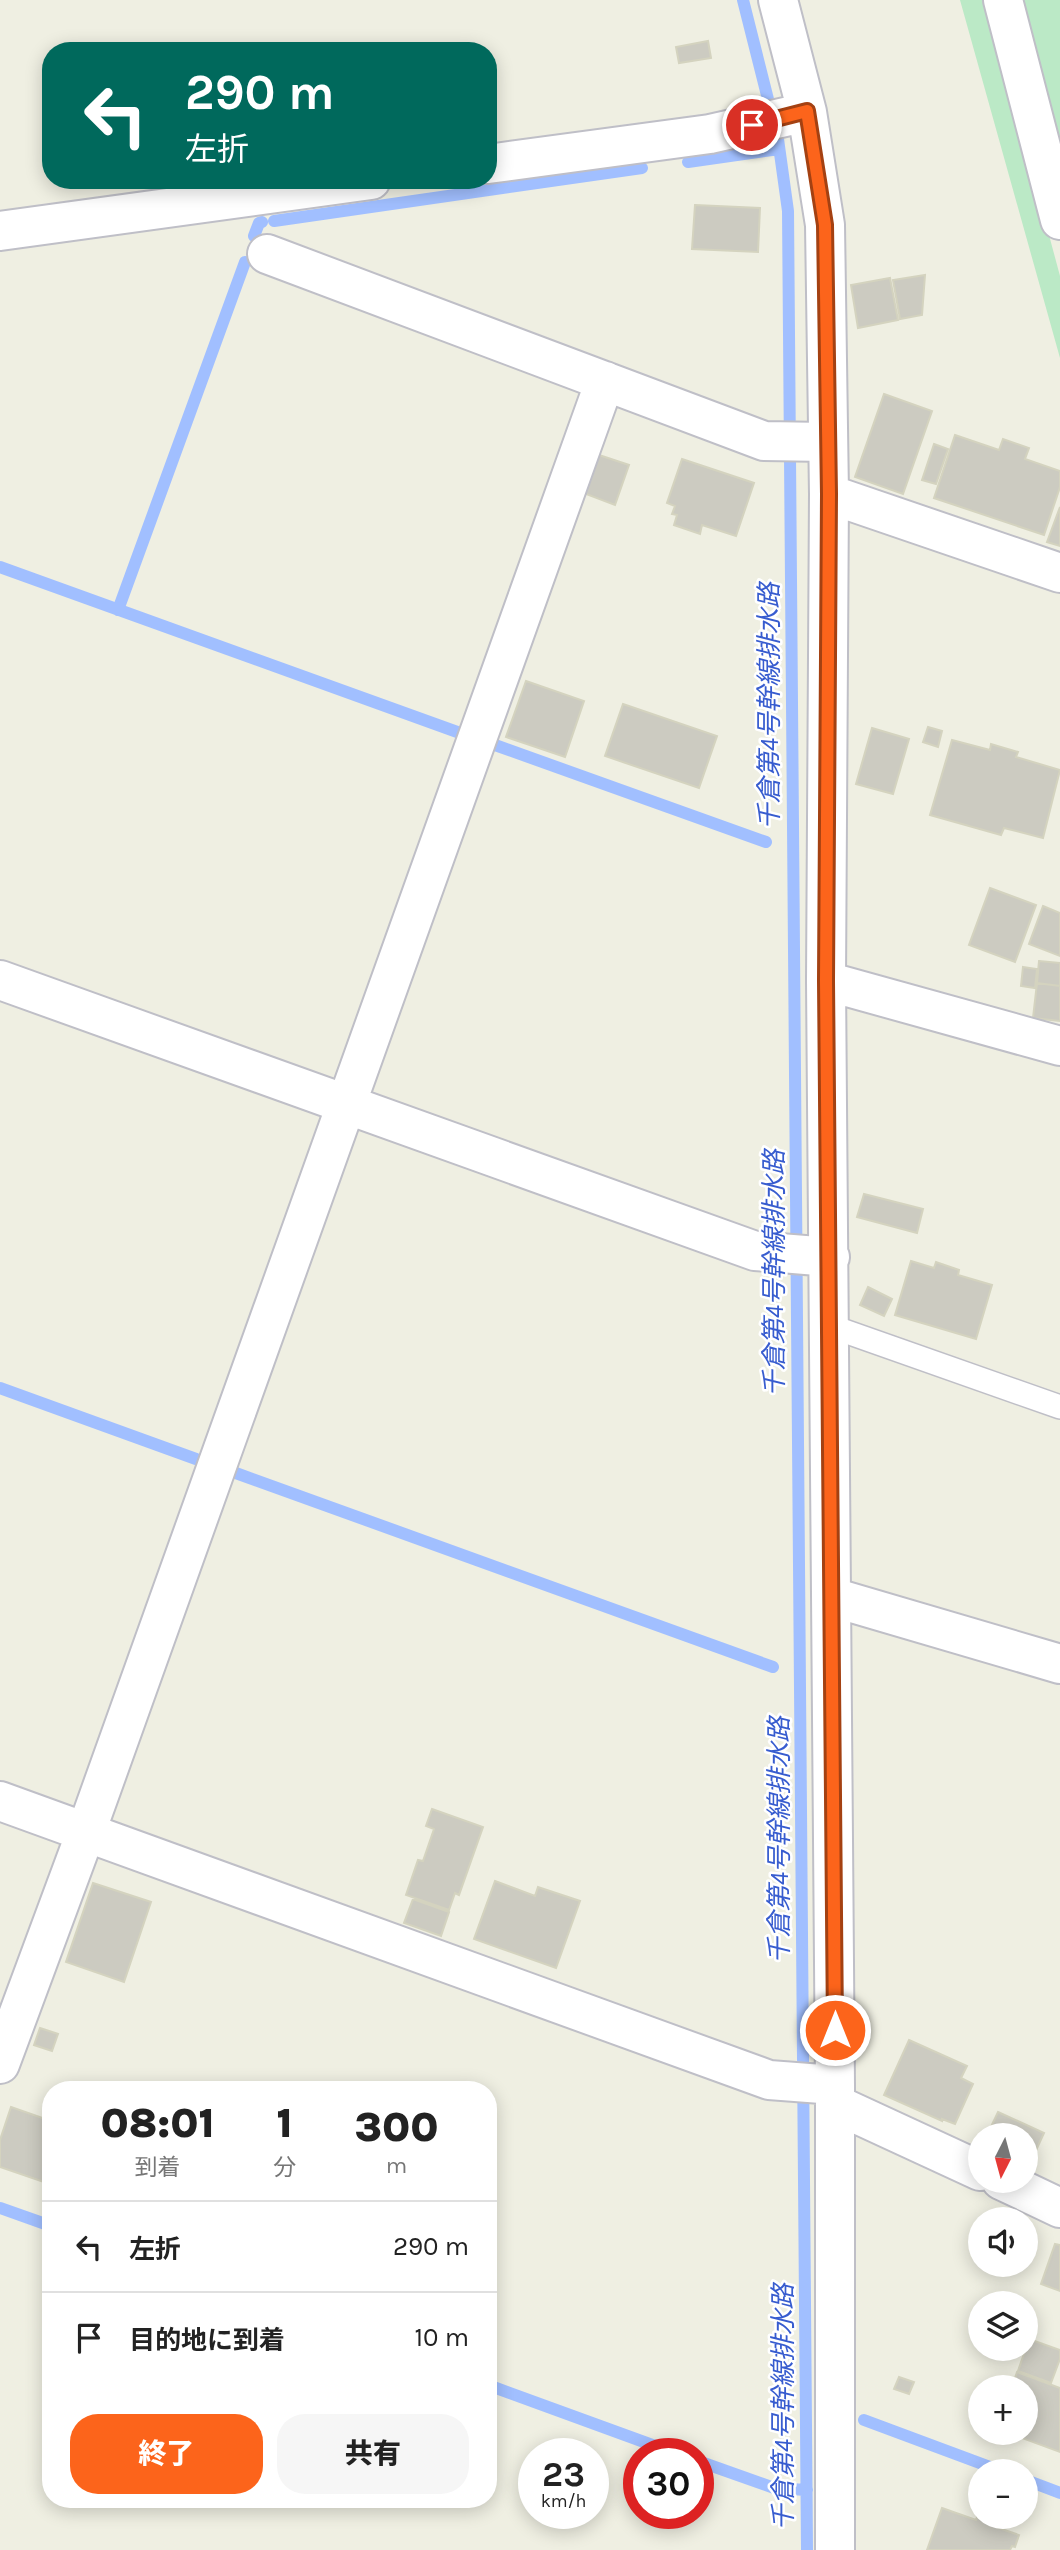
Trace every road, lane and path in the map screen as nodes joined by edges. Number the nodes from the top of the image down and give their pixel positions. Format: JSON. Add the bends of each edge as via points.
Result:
{"nodes":[{"id":1,"x":778,"y":0,"type":"edge"},
{"id":2,"x":1003,"y":0,"type":"edge"},
{"id":3,"x":782,"y":117,"type":"junction"},
{"id":4,"x":497,"y":163,"type":"edge"},
{"id":5,"x":306,"y":189,"type":"edge"},
{"id":6,"x":1060,"y":219,"type":"edge"},
{"id":7,"x":0,"y":231,"type":"edge"},
{"id":8,"x":267,"y":254,"type":"dead end"},
{"id":9,"x":605,"y":381,"type":"junction"},
{"id":10,"x":819,"y":442,"type":"junction"},
{"id":11,"x":829,"y":494,"type":"junction"},
{"id":12,"x":1060,"y":573,"type":"edge"},
{"id":13,"x":0,"y":980,"type":"edge"},
{"id":14,"x":826,"y":981,"type":"junction"},
{"id":15,"x":1060,"y":1046,"type":"edge"},
{"id":16,"x":346,"y":1105,"type":"junction"},
{"id":17,"x":806,"y":1255,"type":"junction"},
{"id":18,"x":830,"y":1326,"type":"junction"},
{"id":19,"x":1060,"y":1407,"type":"edge"},
{"id":20,"x":832,"y":1597,"type":"junction"},
{"id":21,"x":1060,"y":1664,"type":"edge"},
{"id":22,"x":0,"y":1801,"type":"edge"},
{"id":23,"x":86,"y":1832,"type":"junction"},
{"id":24,"x":0,"y":2064,"type":"edge"},
{"id":25,"x":829,"y":2091,"type":"junction"},
{"id":26,"x":968,"y":2165,"type":"edge"},
{"id":27,"x":1028,"y":2193,"type":"edge"},
{"id":28,"x":1060,"y":2208,"type":"edge"},
{"id":29,"x":835,"y":2550,"type":"edge"}],
"edges":[{"from":1,"to":3,"type":"street"},
{"from":2,"to":6,"type":"street"},
{"from":3,"to":4,"type":"street","via":[[710,134]]},
{"from":3,"to":10,"type":"street","via":[[825,225]]},
{"from":5,"to":7,"type":"street"},
{"from":8,"to":9,"type":"street"},
{"from":9,"to":10,"type":"street","via":[[764,440]]},
{"from":9,"to":16,"type":"street"},
{"from":10,"to":11,"type":"street"},
{"from":11,"to":12,"type":"street"},
{"from":11,"to":14,"type":"street"},
{"from":13,"to":16,"type":"street"},
{"from":14,"to":15,"type":"street"},
{"from":14,"to":17,"type":"street"},
{"from":16,"to":17,"type":"street","via":[[755,1251]]},
{"from":16,"to":23,"type":"street"},
{"from":17,"to":18,"type":"street"},
{"from":18,"to":19,"type":"lane"},
{"from":18,"to":20,"type":"street"},
{"from":20,"to":21,"type":"street"},
{"from":20,"to":25,"type":"street"},
{"from":22,"to":23,"type":"street"},
{"from":23,"to":24,"type":"street"},
{"from":23,"to":25,"type":"street","via":[[769,2080]]},
{"from":25,"to":26,"type":"street"},
{"from":25,"to":29,"type":"street"},
{"from":27,"to":28,"type":"street"}]}
